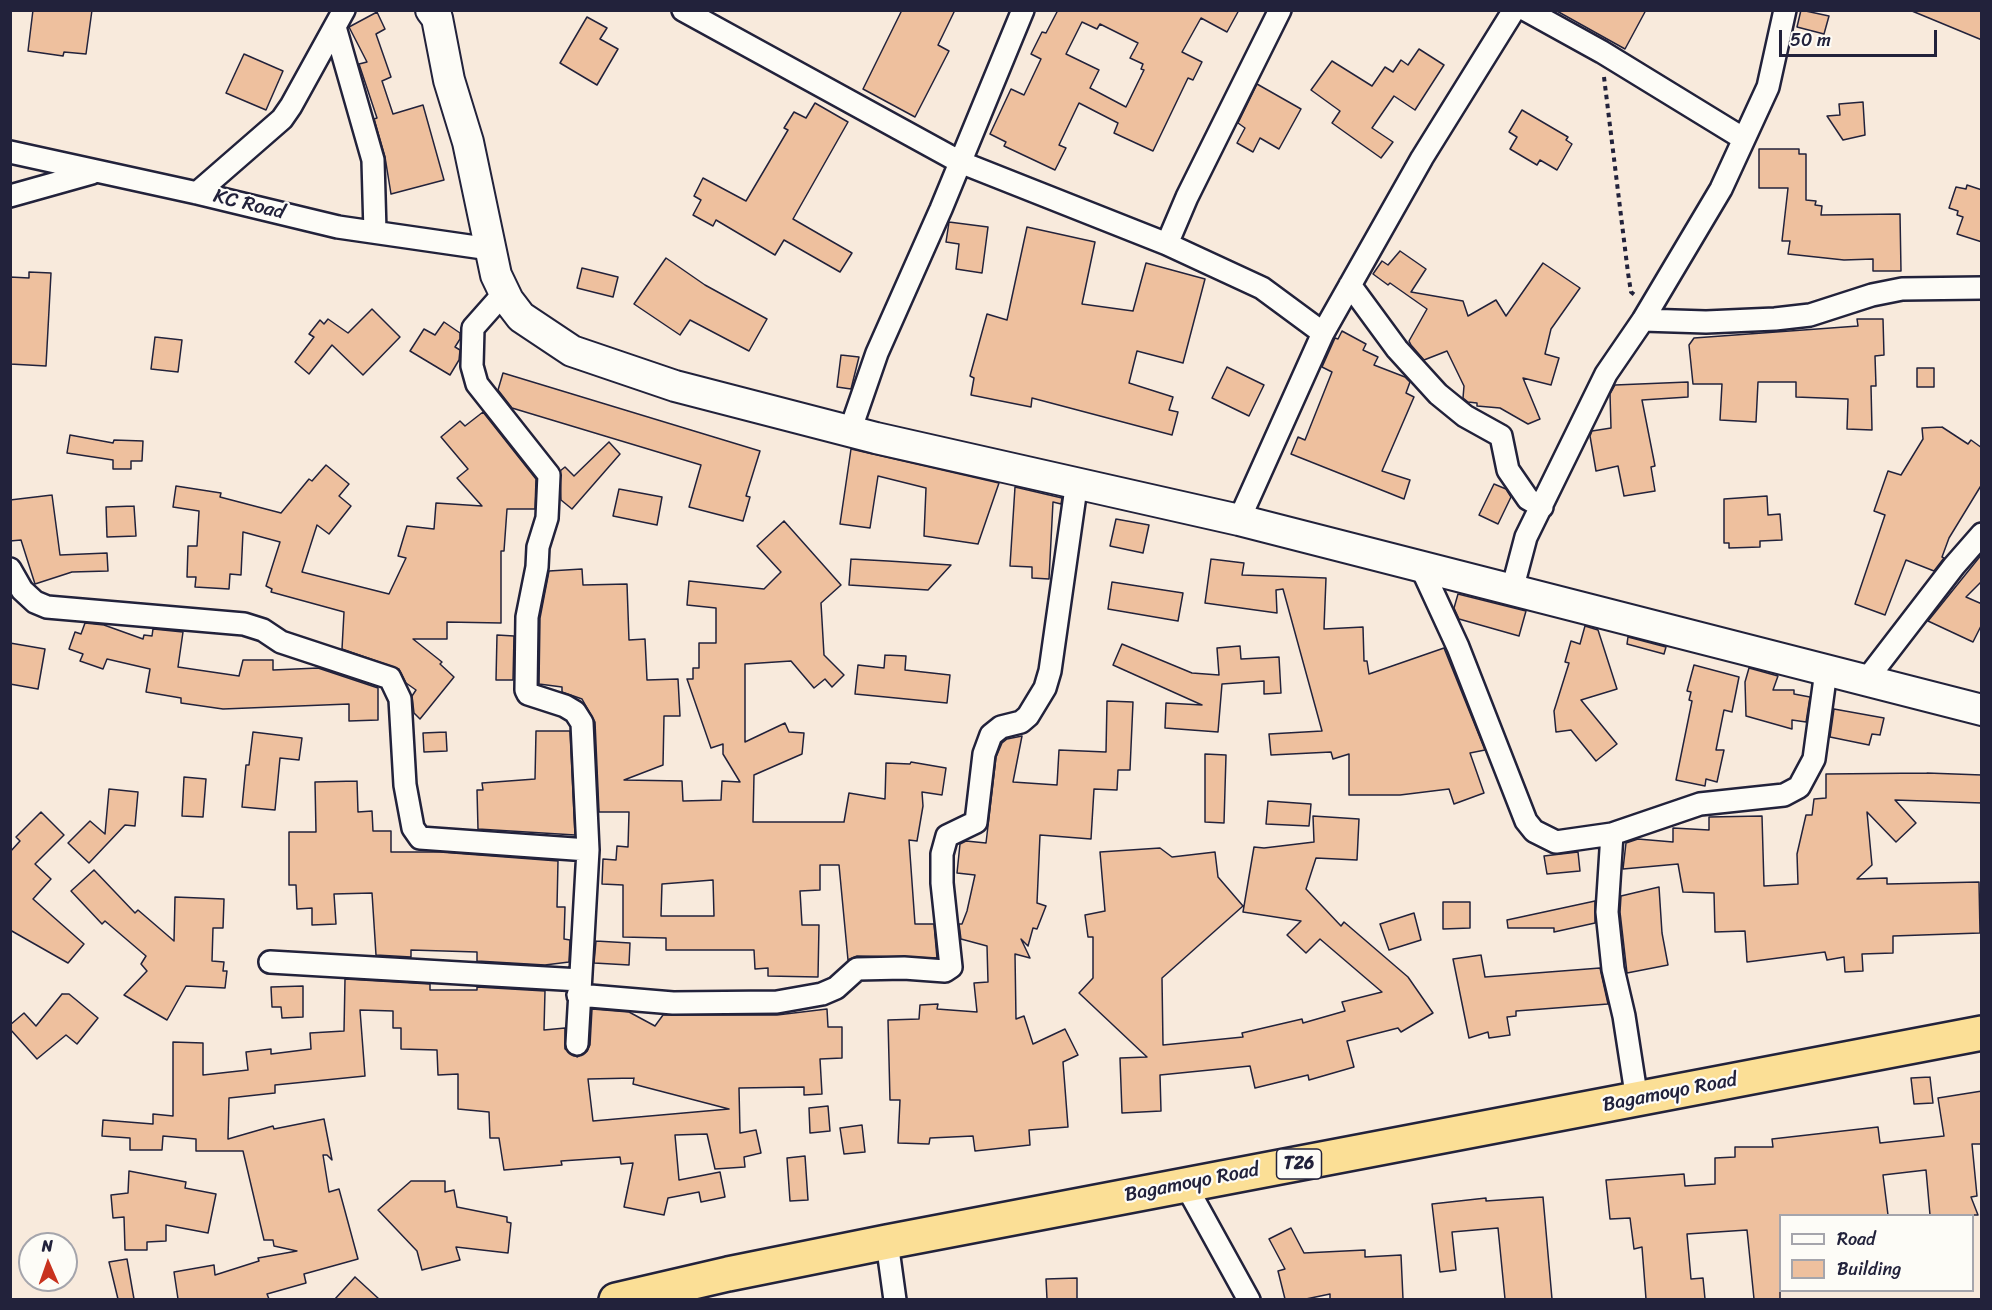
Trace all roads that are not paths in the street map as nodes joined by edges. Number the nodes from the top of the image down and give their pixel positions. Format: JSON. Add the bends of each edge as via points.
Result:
{"nodes":[{"id":1,"x":431,"y":10,"type":"edge"},
{"id":2,"x":682,"y":10,"type":"edge"},
{"id":3,"x":1023,"y":10,"type":"edge"},
{"id":4,"x":1280,"y":10,"type":"edge"},
{"id":5,"x":1514,"y":10,"type":"edge"},
{"id":6,"x":1526,"y":10,"type":"edge"},
{"id":7,"x":1785,"y":10,"type":"edge"},
{"id":8,"x":340,"y":19,"type":"edge"},
{"id":9,"x":1744,"y":139,"type":"junction"},
{"id":10,"x":10,"y":152,"type":"edge"},
{"id":11,"x":960,"y":162,"type":"junction"},
{"id":12,"x":95,"y":172,"type":"junction"},
{"id":13,"x":197,"y":193,"type":"junction"},
{"id":14,"x":10,"y":196,"type":"edge"},
{"id":15,"x":375,"y":232,"type":"junction"},
{"id":16,"x":1167,"y":244,"type":"junction"},
{"id":17,"x":490,"y":249,"type":"junction"},
{"id":18,"x":1350,"y":285,"type":"junction"},
{"id":19,"x":1982,"y":288,"type":"edge"},
{"id":20,"x":504,"y":292,"type":"junction"},
{"id":21,"x":1647,"y":313,"type":"junction"},
{"id":22,"x":1323,"y":333,"type":"junction"},
{"id":23,"x":850,"y":431,"type":"junction"},
{"id":24,"x":1077,"y":481,"type":"junction"},
{"id":25,"x":1542,"y":507,"type":"junction"},
{"id":26,"x":1239,"y":520,"type":"junction"},
{"id":27,"x":1982,"y":534,"type":"edge"},
{"id":28,"x":1421,"y":567,"type":"junction"},
{"id":29,"x":10,"y":569,"type":"edge"},
{"id":30,"x":1512,"y":590,"type":"junction"},
{"id":31,"x":1826,"y":672,"type":"junction"},
{"id":32,"x":1867,"y":679,"type":"junction"},
{"id":33,"x":1982,"y":710,"type":"edge"},
{"id":34,"x":1612,"y":834,"type":"junction"},
{"id":35,"x":588,"y":850,"type":"junction"},
{"id":36,"x":270,"y":962,"type":"dead end"},
{"id":37,"x":579,"y":987,"type":"junction"},
{"id":38,"x":1982,"y":1033,"type":"edge"},
{"id":39,"x":577,"y":1044,"type":"dead end"},
{"id":40,"x":1637,"y":1100,"type":"junction"},
{"id":41,"x":1185,"y":1184,"type":"junction"},
{"id":42,"x":887,"y":1242,"type":"junction"},
{"id":43,"x":616,"y":1299,"type":"edge"},
{"id":44,"x":895,"y":1299,"type":"edge"},
{"id":45,"x":1249,"y":1299,"type":"edge"}],
"edges":[{"from":1,"to":17,"type":"street","via":[[437,18],[449,80],[468,142]]},
{"from":2,"to":11,"type":"street"},
{"from":3,"to":11,"type":"street"},
{"from":4,"to":16,"type":"street"},
{"from":5,"to":18,"type":"street","via":[[1422,158]]},
{"from":6,"to":9,"type":"street"},
{"from":7,"to":9,"type":"street","via":[[1768,87]]},
{"from":8,"to":13,"type":"street","via":[[282,119]]},
{"from":8,"to":15,"type":"street","via":[[373,160]]},
{"from":9,"to":21,"type":"street","via":[[1721,189]]},
{"from":10,"to":12,"type":"street","name":"KC Road"},
{"from":11,"to":16,"type":"street"},
{"from":11,"to":23,"type":"street","via":[[877,353]]},
{"from":12,"to":13,"type":"street","name":"KC Road"},
{"from":12,"to":14,"type":"street"},
{"from":13,"to":15,"type":"street","name":"KC Road","via":[[338,227]]},
{"from":15,"to":17,"type":"street","name":"KC Road"},
{"from":16,"to":22,"type":"street","via":[[1262,288]]},
{"from":17,"to":20,"type":"street"},
{"from":18,"to":22,"type":"street"},
{"from":18,"to":25,"type":"street","via":[[1397,349],[1438,394],[1465,416],[1501,436],[1508,470],[1528,499]]},
{"from":19,"to":21,"type":"street","via":[[1902,289],[1810,315],[1775,319],[1706,322]]},
{"from":20,"to":23,"type":"street","via":[[521,317],[572,351],[675,386]]},
{"from":20,"to":35,"type":"street","via":[[473,328],[472,366],[477,384],[549,475],[547,518],[538,547],[527,617],[526,690],[565,706],[582,723]]},
{"from":21,"to":25,"type":"street","via":[[1606,374]]},
{"from":22,"to":26,"type":"street"},
{"from":23,"to":24,"type":"street"},
{"from":24,"to":26,"type":"street"},
{"from":24,"to":37,"type":"street","via":[[1045,688],[1028,716],[991,735],[984,754],[976,822],[946,836],[942,883],[951,967],[945,971],[857,969],[836,988],[822,994],[777,1002],[674,1002]]},
{"from":25,"to":30,"type":"street","via":[[1526,537]]},
{"from":26,"to":28,"type":"street"},
{"from":27,"to":32,"type":"street"},
{"from":28,"to":30,"type":"street"},
{"from":28,"to":34,"type":"street","via":[[1458,647],[1526,821],[1534,831],[1556,842]]},
{"from":29,"to":35,"type":"street","via":[[22,590],[47,607],[244,624],[281,642],[390,678],[400,699],[405,785],[411,821],[420,838]]},
{"from":30,"to":31,"type":"street"},
{"from":31,"to":32,"type":"street"},
{"from":31,"to":34,"type":"street","via":[[1814,759],[1799,787],[1784,795],[1700,804]]},
{"from":32,"to":33,"type":"street"},
{"from":34,"to":40,"type":"street","via":[[1607,912],[1613,969]]},
{"from":35,"to":37,"type":"street"},
{"from":36,"to":37,"type":"street"},
{"from":37,"to":39,"type":"street"},
{"from":38,"to":40,"type":"highway","name":"Bagamoyo Road","number":"T26"},
{"from":40,"to":41,"type":"highway","name":"Bagamoyo Road","number":"T26"},
{"from":41,"to":42,"type":"highway","name":"Bagamoyo Road","number":"T26"},
{"from":41,"to":45,"type":"street"},
{"from":42,"to":43,"type":"highway","name":"Bagamoyo Road","number":"T26"},
{"from":42,"to":44,"type":"street"}]}
